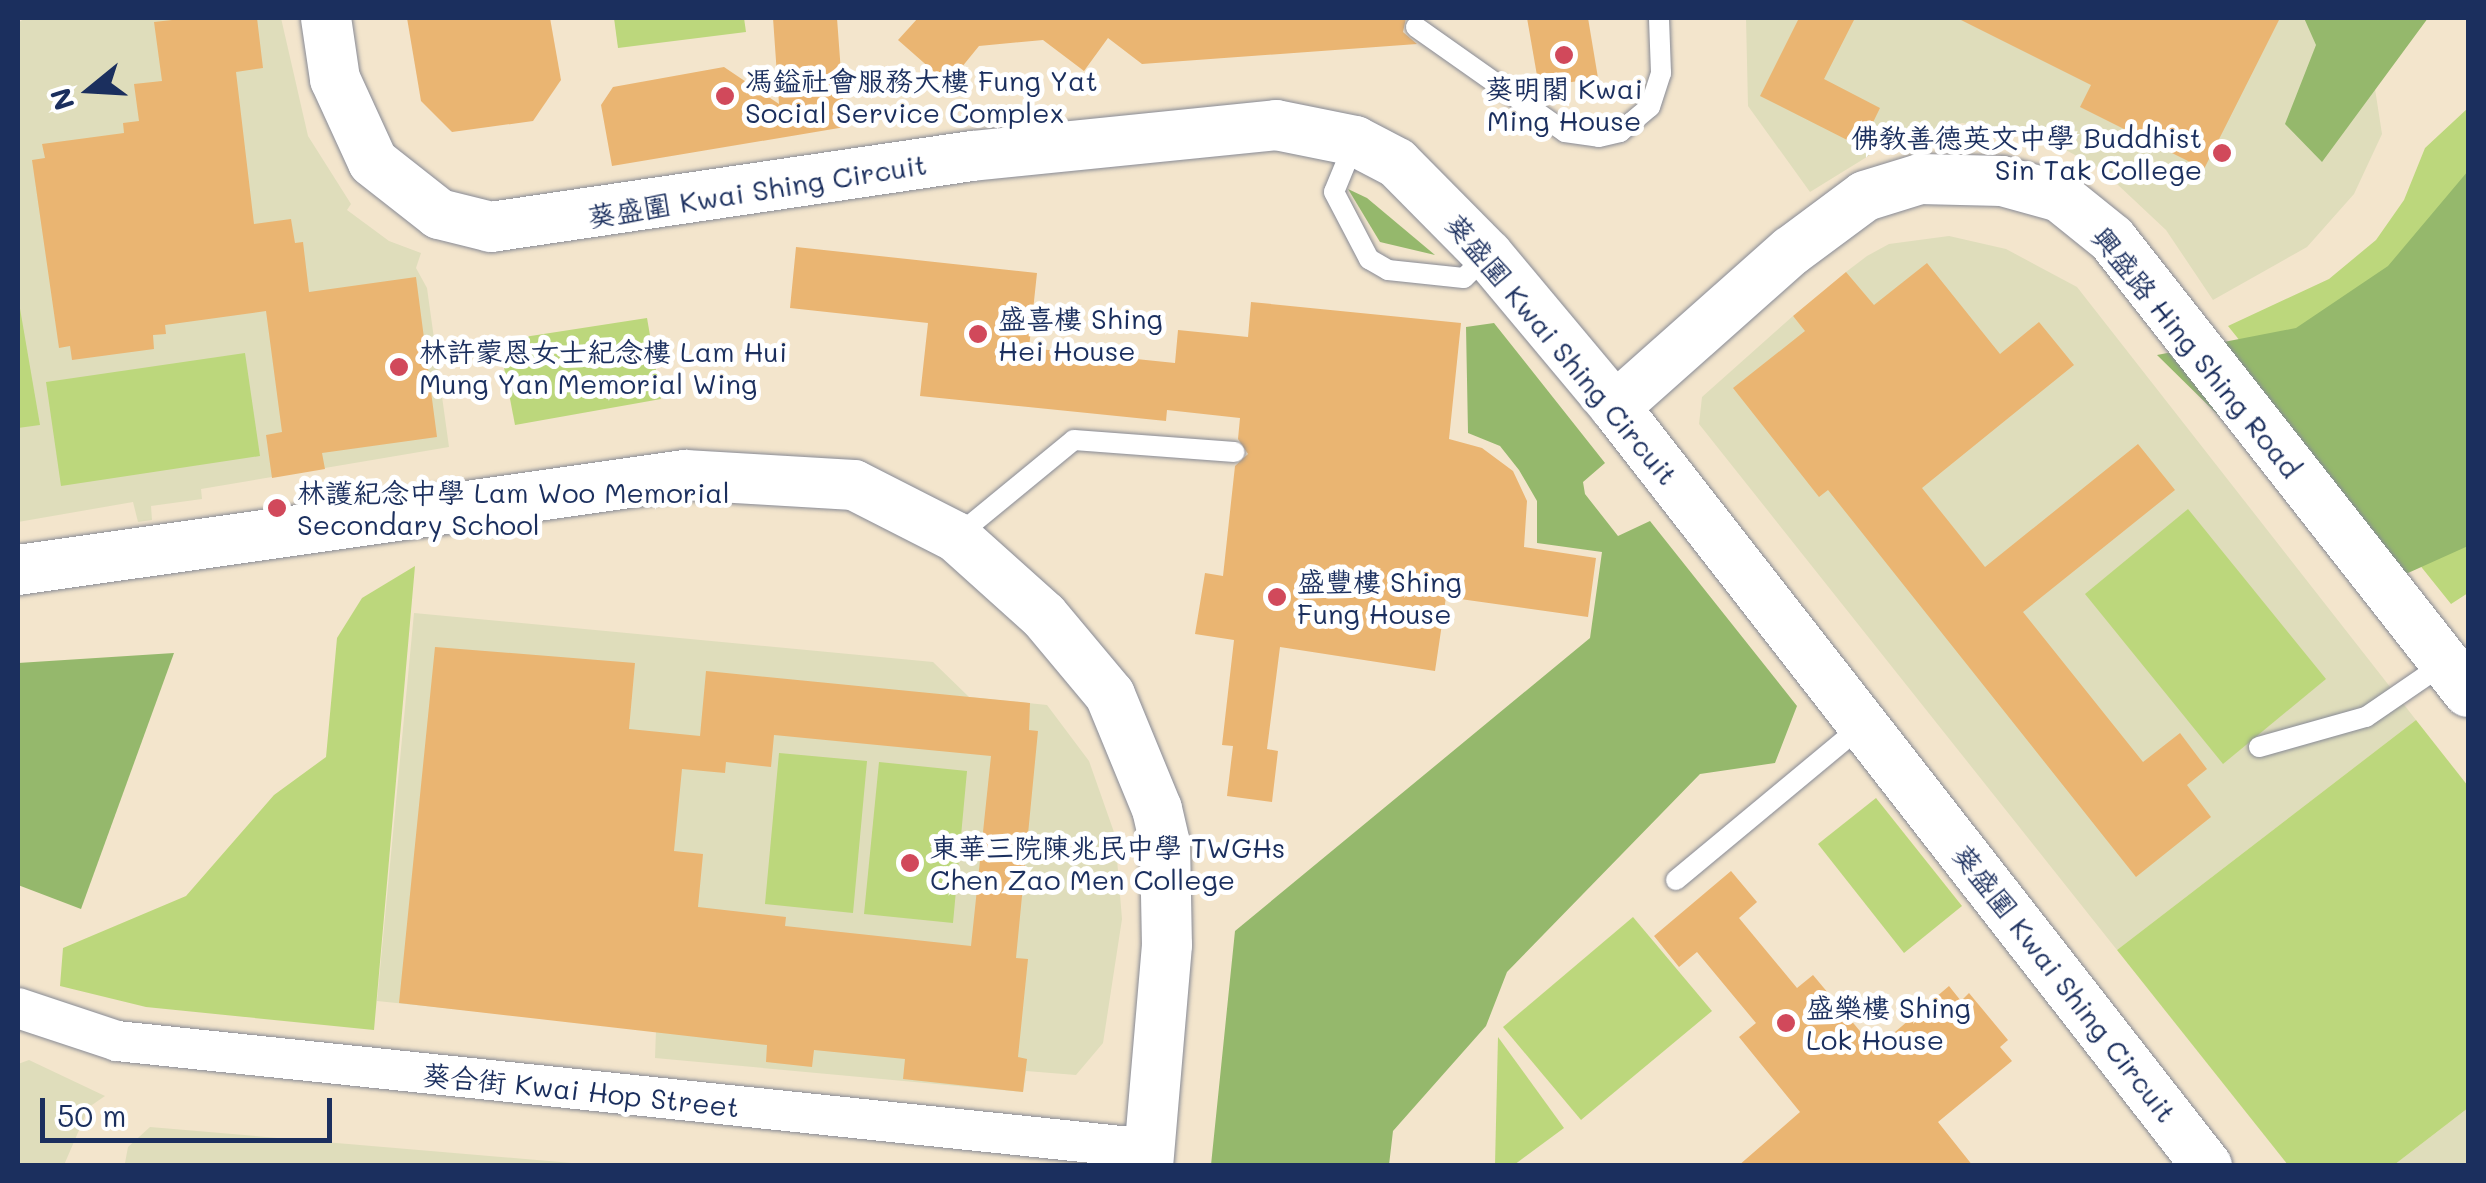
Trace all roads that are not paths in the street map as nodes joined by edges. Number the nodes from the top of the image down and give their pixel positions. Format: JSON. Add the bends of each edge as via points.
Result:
{"nodes":[{"id":1,"x":326,"y":18,"type":"edge"},
{"id":2,"x":1659,"y":18,"type":"edge"},
{"id":3,"x":1416,"y":26,"type":"dead end"},
{"id":4,"x":1355,"y":141,"type":"junction"},
{"id":5,"x":1488,"y":255,"type":"junction"},
{"id":6,"x":1616,"y":407,"type":"junction"},
{"id":7,"x":1235,"y":452,"type":"dead end"},
{"id":8,"x":956,"y":537,"type":"junction"},
{"id":9,"x":18,"y":570,"type":"edge"},
{"id":10,"x":2457,"y":677,"type":"edge"},
{"id":11,"x":1863,"y":725,"type":"junction"},
{"id":12,"x":2260,"y":746,"type":"dead end"},
{"id":13,"x":1676,"y":880,"type":"dead end"},
{"id":14,"x":18,"y":1008,"type":"edge"},
{"id":15,"x":1149,"y":1157,"type":"edge"},
{"id":16,"x":2208,"y":1166,"type":"edge"}],
"edges":[{"from":1,"to":4,"type":"street","name":"葵盛圍 Kwai Shing Circuit","via":[[335,79],[372,162],[439,214],[490,227],[1158,135],[1276,126]]},
{"from":2,"to":3,"type":"lane","via":[[1661,73],[1650,107],[1620,132],[1599,137],[1565,132]]},
{"from":4,"to":5,"type":"street","name":"葵盛圍 Kwai Shing Circuit","via":[[1397,163]]},
{"from":4,"to":5,"type":"lane","via":[[1334,192],[1369,259],[1388,270],[1464,278]]},
{"from":5,"to":6,"type":"street","name":"葵盛圍 Kwai Shing Circuit"},
{"from":6,"to":10,"type":"street","name":"興盛路 Hing Shing Road","via":[[1792,251],[1866,196],[1920,180],[2002,181],[2060,197],[2112,238]]},
{"from":6,"to":11,"type":"street","name":"葵盛圍 Kwai Shing Circuit"},
{"from":7,"to":8,"type":"lane","via":[[1074,440]]},
{"from":8,"to":9,"type":"street","via":[[854,485],[686,476]]},
{"from":8,"to":15,"type":"street","via":[[1044,616],[1110,694],[1157,809],[1165,843],[1167,944]]},
{"from":10,"to":12,"type":"lane","via":[[2366,717]]},
{"from":11,"to":13,"type":"lane"},
{"from":11,"to":16,"type":"street","name":"葵盛圍 Kwai Shing Circuit"},
{"from":14,"to":15,"type":"street","name":"葵合街 Kwai Hop Street","via":[[117,1041]]}]}
